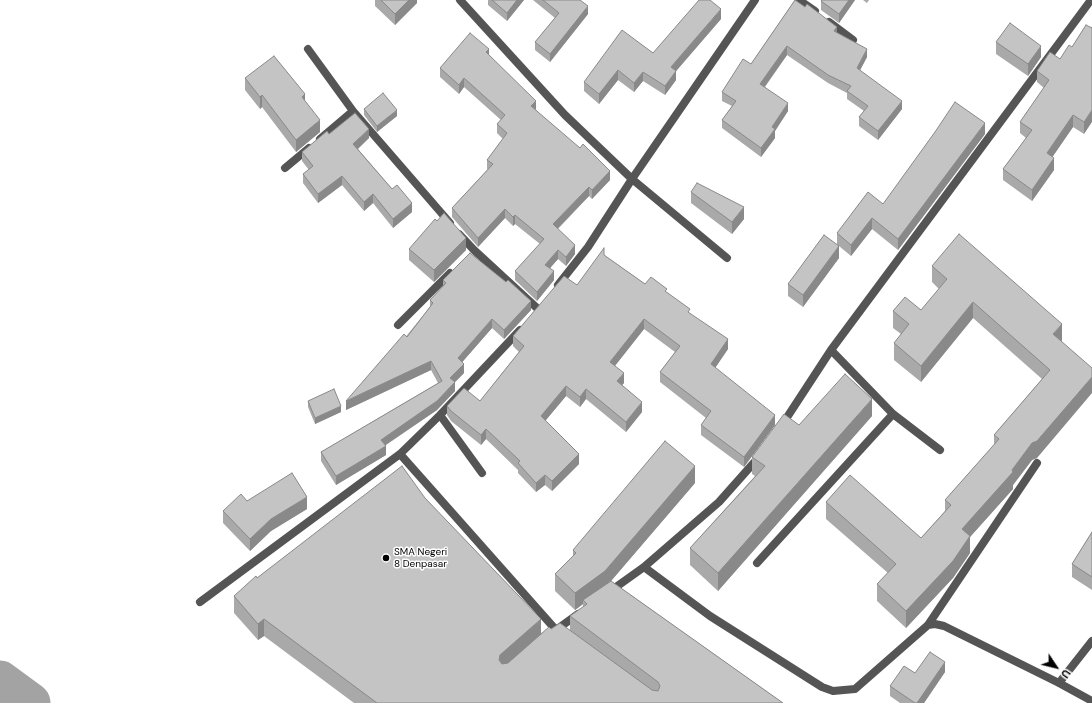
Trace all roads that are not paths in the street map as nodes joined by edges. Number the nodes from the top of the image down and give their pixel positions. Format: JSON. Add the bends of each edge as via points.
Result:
{"nodes":[{"id":1,"x":460,"y":0,"type":"edge"},
{"id":2,"x":755,"y":0,"type":"edge"},
{"id":3,"x":799,"y":0,"type":"edge"},
{"id":4,"x":1091,"y":0,"type":"edge"},
{"id":5,"x":853,"y":40,"type":"edge"},
{"id":6,"x":308,"y":49,"type":"dead end"},
{"id":7,"x":353,"y":111,"type":"junction"},
{"id":8,"x":285,"y":168,"type":"dead end"},
{"id":9,"x":632,"y":179,"type":"junction"},
{"id":10,"x":727,"y":258,"type":"dead end"},
{"id":11,"x":457,"y":266,"type":"edge"},
{"id":12,"x":553,"y":290,"type":"edge"},
{"id":13,"x":539,"y":308,"type":"edge"},
{"id":14,"x":526,"y":324,"type":"edge"},
{"id":15,"x":398,"y":325,"type":"dead end"},
{"id":16,"x":831,"y":350,"type":"junction"},
{"id":17,"x":894,"y":414,"type":"junction"},
{"id":18,"x":440,"y":415,"type":"junction"},
{"id":19,"x":775,"y":435,"type":"edge"},
{"id":20,"x":766,"y":447,"type":"edge"},
{"id":21,"x":940,"y":450,"type":"dead end"},
{"id":22,"x":400,"y":454,"type":"junction"},
{"id":23,"x":1037,"y":463,"type":"dead end"},
{"id":24,"x":482,"y":473,"type":"dead end"},
{"id":25,"x":757,"y":563,"type":"dead end"},
{"id":26,"x":644,"y":567,"type":"junction"},
{"id":27,"x":600,"y":599,"type":"edge"},
{"id":28,"x":200,"y":602,"type":"dead end"},
{"id":29,"x":587,"y":608,"type":"edge"},
{"id":30,"x":928,"y":625,"type":"junction"},
{"id":31,"x":1092,"y":641,"type":"edge"},
{"id":32,"x":1059,"y":682,"type":"junction"},
{"id":33,"x":1092,"y":701,"type":"edge"}],
"edges":[{"from":1,"to":9,"type":"street","via":[[565,115]]},
{"from":2,"to":9,"type":"street"},
{"from":3,"to":5,"type":"street"},
{"from":4,"to":16,"type":"street"},
{"from":6,"to":7,"type":"street"},
{"from":7,"to":8,"type":"street"},
{"from":7,"to":13,"type":"street","via":[[471,252]]},
{"from":9,"to":10,"type":"street"},
{"from":9,"to":12,"type":"street","via":[[588,247]]},
{"from":11,"to":15,"type":"street"},
{"from":14,"to":18,"type":"street"},
{"from":16,"to":17,"type":"street"},
{"from":16,"to":19,"type":"street"},
{"from":17,"to":21,"type":"street"},
{"from":17,"to":25,"type":"street"},
{"from":18,"to":22,"type":"street"},
{"from":18,"to":24,"type":"street"},
{"from":20,"to":26,"type":"street","via":[[719,502]]},
{"from":22,"to":28,"type":"street"},
{"from":22,"to":29,"type":"street","via":[[556,634]]},
{"from":23,"to":30,"type":"street"},
{"from":26,"to":27,"type":"street"},
{"from":26,"to":30,"type":"street","via":[[710,616],[822,687],[833,691],[855,689]]},
{"from":30,"to":32,"type":"street","via":[[944,626]]},
{"from":31,"to":32,"type":"street"},
{"from":32,"to":33,"type":"street"}]}
